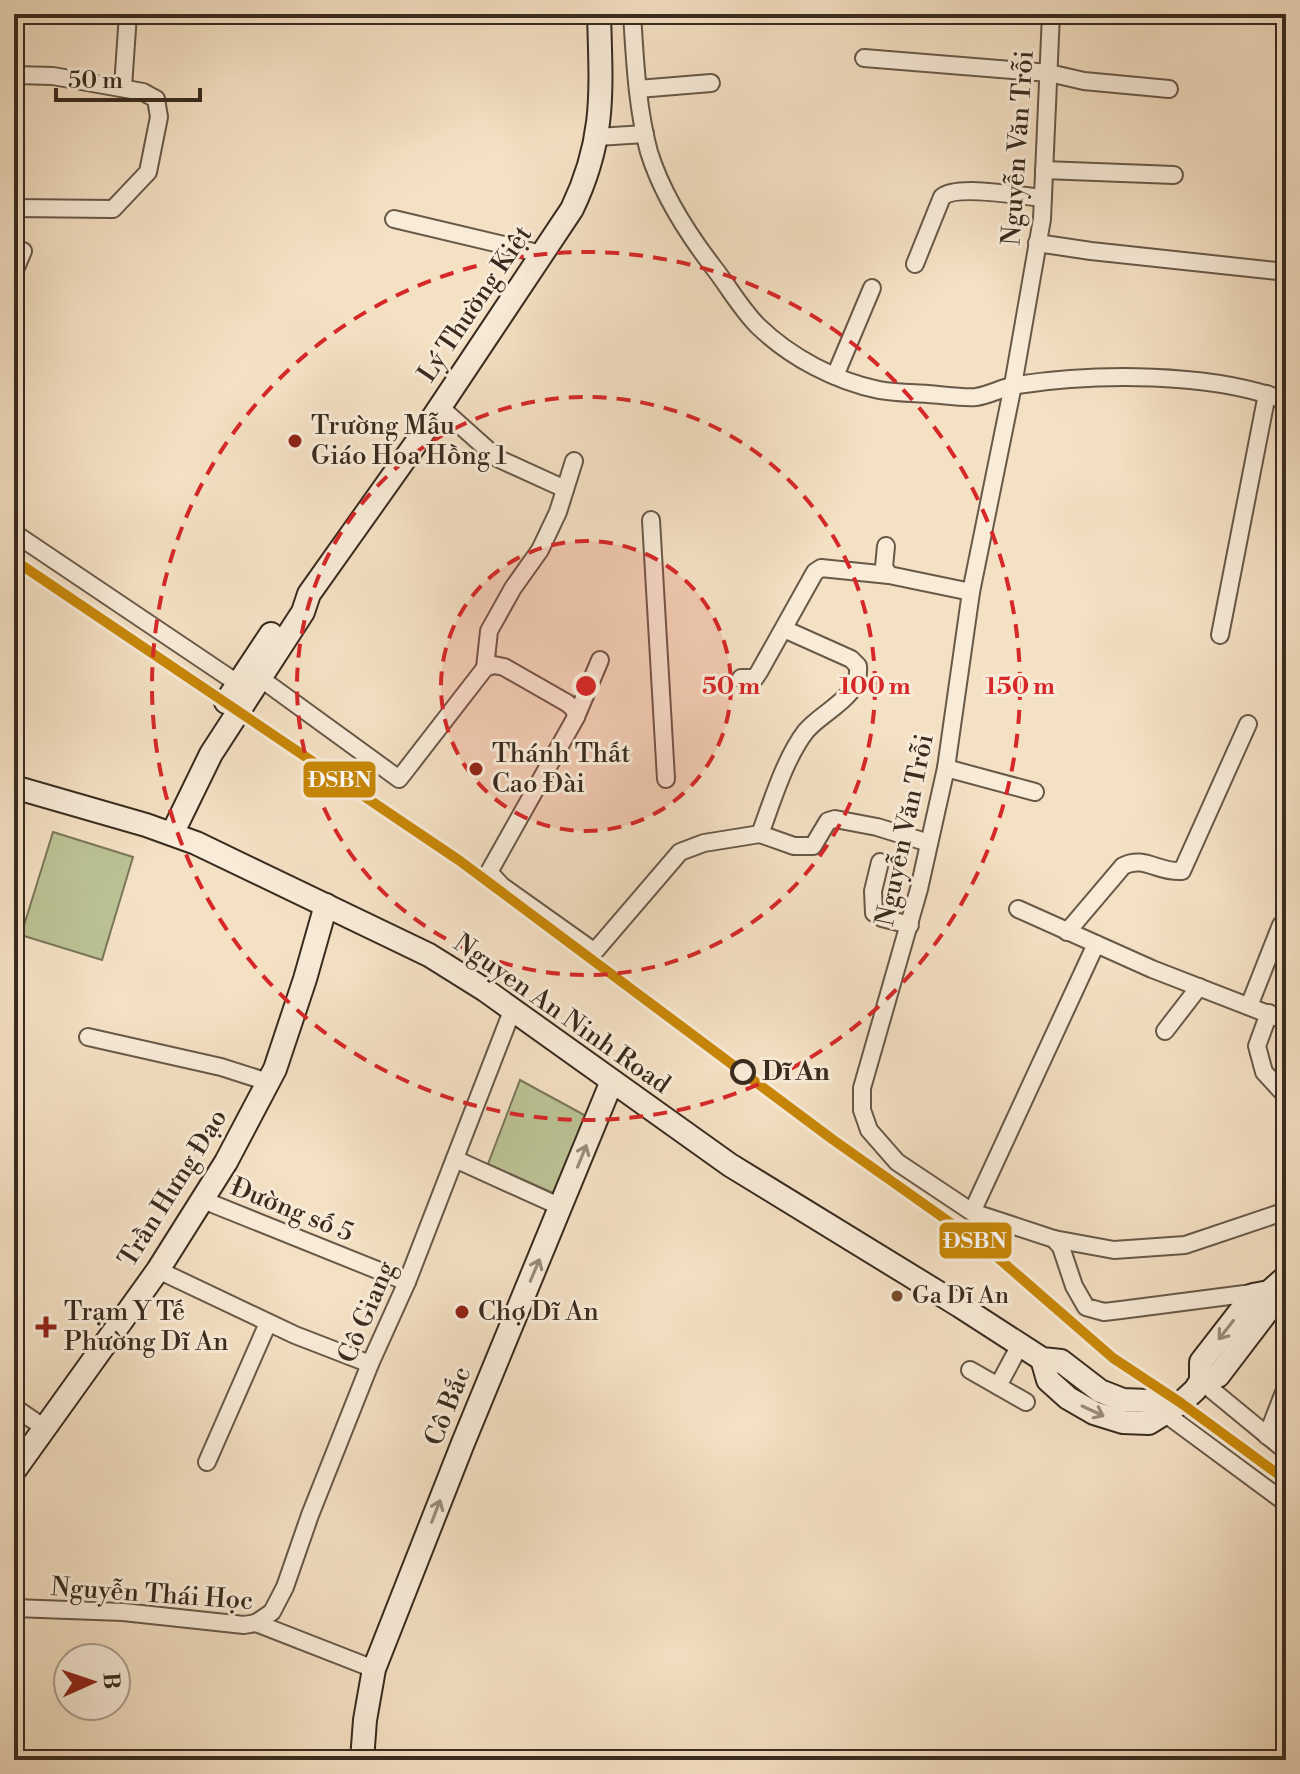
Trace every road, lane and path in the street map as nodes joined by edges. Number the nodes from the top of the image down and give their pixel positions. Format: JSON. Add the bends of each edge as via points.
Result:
{"nodes":[{"id":1,"x":128,"y":14,"type":"edge"},
{"id":2,"x":599,"y":14,"type":"edge"},
{"id":3,"x":632,"y":14,"type":"edge"},
{"id":4,"x":1051,"y":14,"type":"edge"},
{"id":5,"x":864,"y":58,"type":"dead end"},
{"id":6,"x":1049,"y":73,"type":"junction"},
{"id":7,"x":14,"y":75,"type":"edge"},
{"id":8,"x":711,"y":83,"type":"dead end"},
{"id":9,"x":123,"y":87,"type":"junction"},
{"id":10,"x":638,"y":89,"type":"junction"},
{"id":11,"x":1169,"y":89,"type":"dead end"},
{"id":12,"x":645,"y":134,"type":"junction"},
{"id":13,"x":597,"y":137,"type":"junction"},
{"id":14,"x":1044,"y":170,"type":"junction"},
{"id":15,"x":1174,"y":175,"type":"dead end"},
{"id":16,"x":1043,"y":198,"type":"junction"},
{"id":17,"x":14,"y":208,"type":"edge"},
{"id":18,"x":394,"y":219,"type":"dead end"},
{"id":19,"x":1037,"y":243,"type":"junction"},
{"id":20,"x":23,"y":251,"type":"dead end"},
{"id":21,"x":542,"y":254,"type":"junction"},
{"id":22,"x":915,"y":264,"type":"dead end"},
{"id":23,"x":14,"y":272,"type":"edge"},
{"id":24,"x":1286,"y":272,"type":"edge"},
{"id":25,"x":872,"y":288,"type":"dead end"},
{"id":26,"x":835,"y":376,"type":"junction"},
{"id":27,"x":1013,"y":385,"type":"junction"},
{"id":28,"x":1267,"y":394,"type":"junction"},
{"id":29,"x":1286,"y":401,"type":"edge"},
{"id":30,"x":440,"y":407,"type":"junction"},
{"id":31,"x":574,"y":461,"type":"dead end"},
{"id":32,"x":565,"y":489,"type":"junction"},
{"id":33,"x":651,"y":520,"type":"dead end"},
{"id":34,"x":14,"y":533,"type":"edge"},
{"id":35,"x":886,"y":546,"type":"dead end"},
{"id":36,"x":889,"y":575,"type":"junction"},
{"id":37,"x":971,"y":592,"type":"junction"},
{"id":38,"x":784,"y":629,"type":"junction"},
{"id":39,"x":1220,"y":635,"type":"dead end"},
{"id":40,"x":600,"y":660,"type":"dead end"},
{"id":41,"x":485,"y":668,"type":"junction"},
{"id":42,"x":741,"y":678,"type":"dead end"},
{"id":43,"x":250,"y":684,"type":"junction"},
{"id":44,"x":576,"y":717,"type":"junction"},
{"id":45,"x":1248,"y":724,"type":"dead end"},
{"id":46,"x":946,"y":768,"type":"junction"},
{"id":47,"x":666,"y":779,"type":"dead end"},
{"id":48,"x":14,"y":787,"type":"edge"},
{"id":49,"x":1035,"y":792,"type":"dead end"},
{"id":50,"x":165,"y":831,"type":"junction"},
{"id":51,"x":760,"y":834,"type":"junction"},
{"id":52,"x":929,"y":843,"type":"junction"},
{"id":53,"x":880,"y":862,"type":"dead end"},
{"id":54,"x":326,"y":905,"type":"junction"},
{"id":55,"x":1018,"y":909,"type":"dead end"},
{"id":56,"x":910,"y":925,"type":"junction"},
{"id":57,"x":1281,"y":925,"type":"dead end"},
{"id":58,"x":1067,"y":932,"type":"junction"},
{"id":59,"x":1096,"y":944,"type":"junction"},
{"id":60,"x":1199,"y":987,"type":"junction"},
{"id":61,"x":1249,"y":1006,"type":"junction"},
{"id":62,"x":512,"y":1011,"type":"junction"},
{"id":63,"x":1269,"y":1013,"type":"junction"},
{"id":64,"x":1286,"y":1021,"type":"edge"},
{"id":65,"x":1165,"y":1031,"type":"dead end"},
{"id":66,"x":88,"y":1037,"type":"dead end"},
{"id":67,"x":612,"y":1081,"type":"junction"},
{"id":68,"x":268,"y":1082,"type":"junction"},
{"id":69,"x":1286,"y":1096,"type":"edge"},
{"id":70,"x":455,"y":1159,"type":"junction"},
{"id":71,"x":203,"y":1200,"type":"junction"},
{"id":72,"x":561,"y":1207,"type":"junction"},
{"id":73,"x":1286,"y":1211,"type":"edge"},
{"id":74,"x":972,"y":1212,"type":"junction"},
{"id":75,"x":1054,"y":1239,"type":"junction"},
{"id":76,"x":158,"y":1270,"type":"junction"},
{"id":77,"x":407,"y":1282,"type":"junction"},
{"id":78,"x":1278,"y":1284,"type":"edge"},
{"id":79,"x":268,"y":1323,"type":"junction"},
{"id":80,"x":1020,"y":1345,"type":"junction"},
{"id":81,"x":370,"y":1364,"type":"junction"},
{"id":82,"x":970,"y":1370,"type":"dead end"},
{"id":83,"x":1201,"y":1381,"type":"junction"},
{"id":84,"x":998,"y":1386,"type":"junction"},
{"id":85,"x":1286,"y":1387,"type":"edge"},
{"id":86,"x":1026,"y":1402,"type":"dead end"},
{"id":87,"x":14,"y":1407,"type":"edge"},
{"id":88,"x":1163,"y":1412,"type":"junction"},
{"id":89,"x":43,"y":1427,"type":"junction"},
{"id":90,"x":1267,"y":1436,"type":"junction"},
{"id":91,"x":1286,"y":1451,"type":"edge"},
{"id":92,"x":207,"y":1462,"type":"dead end"},
{"id":93,"x":14,"y":1471,"type":"edge"},
{"id":94,"x":1286,"y":1503,"type":"edge"},
{"id":95,"x":14,"y":1608,"type":"edge"},
{"id":96,"x":256,"y":1623,"type":"junction"},
{"id":97,"x":374,"y":1669,"type":"junction"},
{"id":98,"x":362,"y":1760,"type":"edge"}],
"edges":[{"from":1,"to":9,"type":"street"},
{"from":2,"to":13,"type":"main road","name":"Lý Thường Kiệt"},
{"from":3,"to":10,"type":"street"},
{"from":4,"to":6,"type":"street","name":"Nguyễn Văn Trỗi"},
{"from":5,"to":6,"type":"street"},
{"from":6,"to":11,"type":"street"},
{"from":6,"to":14,"type":"street","name":"Nguyễn Văn Trỗi"},
{"from":7,"to":9,"type":"street"},
{"from":8,"to":10,"type":"street"},
{"from":9,"to":17,"type":"street","via":[[152,96],[159,104],[143,180],[113,209]]},
{"from":10,"to":12,"type":"street"},
{"from":12,"to":13,"type":"street"},
{"from":12,"to":26,"type":"street","via":[[669,200],[756,324],[789,352]]},
{"from":13,"to":21,"type":"main road","name":"Lý Thường Kiệt","via":[[572,209]]},
{"from":14,"to":15,"type":"street"},
{"from":14,"to":16,"type":"street","name":"Nguyễn Văn Trỗi"},
{"from":16,"to":19,"type":"street","name":"Nguyễn Văn Trỗi"},
{"from":16,"to":22,"type":"street","via":[[947,193]]},
{"from":18,"to":21,"type":"street"},
{"from":19,"to":24,"type":"street"},
{"from":19,"to":27,"type":"street","name":"Nguyễn Văn Trỗi"},
{"from":20,"to":23,"type":"street"},
{"from":21,"to":30,"type":"main road","name":"Lý Thường Kiệt"},
{"from":25,"to":26,"type":"street"},
{"from":26,"to":27,"type":"street","via":[[879,390],[977,397]]},
{"from":27,"to":28,"type":"street","via":[[1147,377]]},
{"from":27,"to":37,"type":"street","name":"Nguyễn Văn Trỗi"},
{"from":28,"to":29,"type":"street"},
{"from":28,"to":39,"type":"street"},
{"from":30,"to":32,"type":"street","via":[[497,458]]},
{"from":30,"to":43,"type":"main road","name":"Lý Thường Kiệt"},
{"from":31,"to":32,"type":"street"},
{"from":32,"to":41,"type":"street","via":[[540,550],[489,631]]},
{"from":33,"to":47,"type":"street"},
{"from":34,"to":43,"type":"street"},
{"from":35,"to":36,"type":"street","via":[[884,567]]},
{"from":36,"to":37,"type":"street"},
{"from":36,"to":38,"type":"street","via":[[821,568]]},
{"from":37,"to":46,"type":"street","name":"Nguyễn Văn Trỗi"},
{"from":38,"to":42,"type":"street","via":[[755,678]]},
{"from":38,"to":51,"type":"street","via":[[851,659],[859,679],[806,732],[777,784]]},
{"from":40,"to":44,"type":"street"},
{"from":41,"to":43,"type":"street","via":[[399,779]]},
{"from":41,"to":44,"type":"street","via":[[504,667],[567,703]]},
{"from":43,"to":50,"type":"main road","name":"Lý Thường Kiệt","via":[[199,747]]},
{"from":44,"to":51,"type":"street","via":[[489,872],[592,950],[680,852]]},
{"from":45,"to":58,"type":"street","via":[[1182,871],[1142,862],[1123,866]]},
{"from":46,"to":49,"type":"street"},
{"from":46,"to":52,"type":"street","name":"Nguyễn Văn Trỗi"},
{"from":48,"to":50,"type":"main road","name":"Nguyen An Ninh Road"},
{"from":50,"to":54,"type":"main road","name":"Nguyen An Ninh Road"},
{"from":51,"to":52,"type":"street","via":[[794,846],[813,846],[828,821],[835,819]]},
{"from":52,"to":56,"type":"street","name":"Nguyễn Văn Trỗi"},
{"from":53,"to":56,"type":"street","via":[[874,913]]},
{"from":54,"to":62,"type":"main road","name":"Nguyen An Ninh Road","via":[[429,955]]},
{"from":54,"to":68,"type":"main road","name":"Trần Hưng Đạo"},
{"from":55,"to":58,"type":"street"},
{"from":56,"to":74,"type":"street","name":"Nguyễn Văn Trỗi","via":[[862,1088],[862,1110],[869,1130],[897,1162]]},
{"from":57,"to":61,"type":"street"},
{"from":58,"to":59,"type":"street"},
{"from":59,"to":60,"type":"street"},
{"from":59,"to":74,"type":"street"},
{"from":60,"to":61,"type":"street"},
{"from":60,"to":65,"type":"street"},
{"from":61,"to":63,"type":"street"},
{"from":62,"to":67,"type":"main road","name":"Nguyen An Ninh Road"},
{"from":62,"to":70,"type":"street","name":"Cô Giang"},
{"from":63,"to":64,"type":"street"},
{"from":63,"to":69,"type":"street","via":[[1257,1046],[1264,1072]]},
{"from":66,"to":68,"type":"street"},
{"from":72,"to":67,"type":"main road","name":"Cô Bắc","one_way":true},
{"from":67,"to":80,"type":"main road","name":"Nguyen An Ninh Road","via":[[730,1165]]},
{"from":68,"to":71,"type":"main road","name":"Trần Hưng Đạo"},
{"from":70,"to":72,"type":"street"},
{"from":70,"to":77,"type":"street","name":"Cô Giang"},
{"from":71,"to":76,"type":"main road","name":"Trần Hưng Đạo"},
{"from":71,"to":77,"type":"street","name":"Đường số 5"},
{"from":97,"to":72,"type":"main road","name":"Cô Bắc","one_way":true},
{"from":73,"to":75,"type":"street","name":"Nguyễn Văn Trỗi","via":[[1185,1245],[1114,1250]]},
{"from":74,"to":75,"type":"street","name":"Nguyễn Văn Trỗi"},
{"from":75,"to":78,"type":"street","via":[[1086,1307],[1104,1312]]},
{"from":76,"to":79,"type":"street"},
{"from":76,"to":89,"type":"main road","name":"Trần Hưng Đạo"},
{"from":77,"to":81,"type":"street","name":"Cô Giang"},
{"from":78,"to":83,"type":"main road","name":"Nguyen An Ninh Road","via":[[1269,1309],[1218,1376]]},
{"from":79,"to":81,"type":"street"},
{"from":79,"to":92,"type":"street"},
{"from":80,"to":84,"type":"street"},
{"from":80,"to":88,"type":"main road","name":"Nguyen An Ninh Road","via":[[1042,1359],[1048,1380],[1094,1413],[1149,1423]]},
{"from":81,"to":96,"type":"street","name":"Cô Giang","via":[[285,1587],[272,1612]]},
{"from":82,"to":84,"type":"street"},
{"from":83,"to":88,"type":"main road","name":"Nguyen An Ninh Road","via":[[1189,1397]]},
{"from":83,"to":90,"type":"street"},
{"from":84,"to":86,"type":"street"},
{"from":85,"to":90,"type":"street"},
{"from":87,"to":89,"type":"street"},
{"from":88,"to":94,"type":"street"},
{"from":89,"to":93,"type":"main road","name":"Trần Hưng Đạo"},
{"from":90,"to":91,"type":"street"},
{"from":95,"to":96,"type":"street","name":"Nguyễn Thái Học"},
{"from":96,"to":97,"type":"street","name":"Nguyễn Thái Học"},
{"from":97,"to":98,"type":"main road","name":"Cô Bắc"}]}
